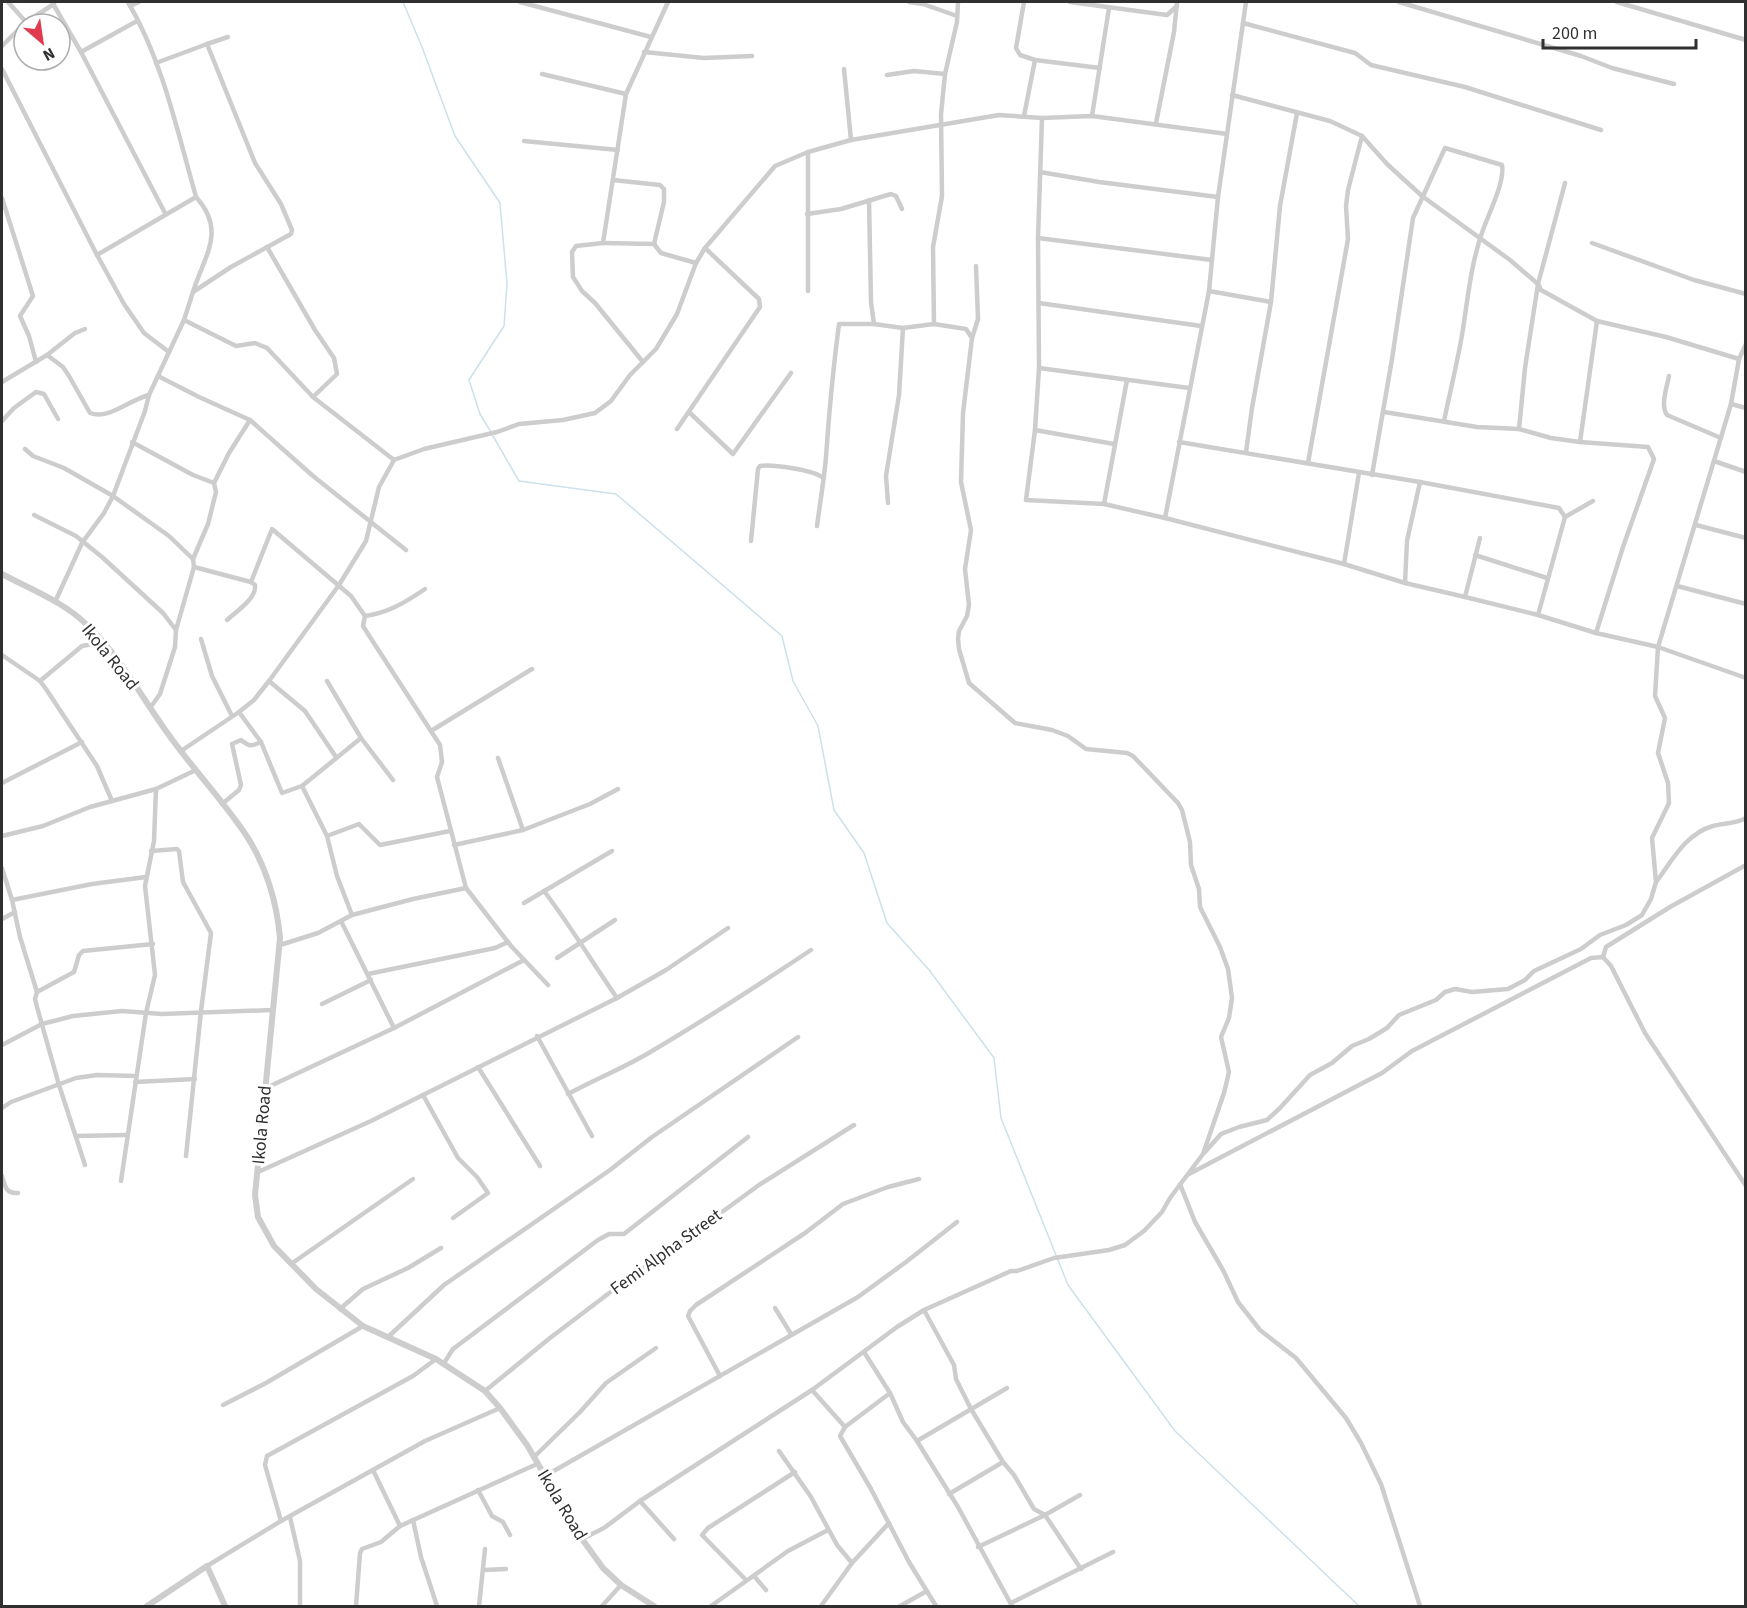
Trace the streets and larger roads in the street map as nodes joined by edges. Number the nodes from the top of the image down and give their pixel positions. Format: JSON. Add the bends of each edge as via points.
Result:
{"nodes":[{"id":1,"x":139,"y":2,"type":"edge"},
{"id":2,"x":520,"y":2,"type":"edge"},
{"id":3,"x":668,"y":2,"type":"edge"},
{"id":4,"x":909,"y":2,"type":"edge"},
{"id":5,"x":958,"y":2,"type":"edge"},
{"id":6,"x":1024,"y":2,"type":"edge"},
{"id":7,"x":1070,"y":2,"type":"edge"},
{"id":8,"x":1246,"y":2,"type":"edge"},
{"id":9,"x":1399,"y":2,"type":"edge"},
{"id":10,"x":1617,"y":2,"type":"edge"},
{"id":11,"x":53,"y":3,"type":"edge"},
{"id":12,"x":129,"y":4,"type":"edge"},
{"id":13,"x":1177,"y":4,"type":"edge"},
{"id":14,"x":1109,"y":8,"type":"junction"},
{"id":15,"x":40,"y":12,"type":"edge"},
{"id":16,"x":1167,"y":15,"type":"junction"},
{"id":17,"x":957,"y":16,"type":"junction"},
{"id":18,"x":137,"y":21,"type":"junction"},
{"id":19,"x":1175,"y":21,"type":"junction"},
{"id":20,"x":1243,"y":24,"type":"junction"},
{"id":21,"x":228,"y":37,"type":"dead end"},
{"id":22,"x":651,"y":37,"type":"junction"},
{"id":23,"x":1746,"y":40,"type":"edge"},
{"id":24,"x":207,"y":44,"type":"junction"},
{"id":25,"x":81,"y":52,"type":"junction"},
{"id":26,"x":644,"y":52,"type":"junction"},
{"id":27,"x":752,"y":56,"type":"dead end"},
{"id":28,"x":1035,"y":60,"type":"junction"},
{"id":29,"x":156,"y":63,"type":"junction"},
{"id":30,"x":1100,"y":68,"type":"junction"},
{"id":31,"x":2,"y":69,"type":"edge"},
{"id":32,"x":844,"y":69,"type":"dead end"},
{"id":33,"x":542,"y":74,"type":"dead end"},
{"id":34,"x":945,"y":74,"type":"junction"},
{"id":35,"x":887,"y":75,"type":"dead end"},
{"id":36,"x":1674,"y":84,"type":"dead end"},
{"id":37,"x":626,"y":94,"type":"junction"},
{"id":38,"x":1232,"y":95,"type":"junction"},
{"id":39,"x":1297,"y":113,"type":"junction"},
{"id":40,"x":941,"y":114,"type":"junction"},
{"id":41,"x":1024,"y":116,"type":"junction"},
{"id":42,"x":1092,"y":116,"type":"junction"},
{"id":43,"x":1042,"y":118,"type":"junction"},
{"id":44,"x":1156,"y":123,"type":"junction"},
{"id":45,"x":942,"y":124,"type":"junction"},
{"id":46,"x":935,"y":125,"type":"junction"},
{"id":47,"x":1601,"y":130,"type":"dead end"},
{"id":48,"x":1227,"y":134,"type":"junction"},
{"id":49,"x":1362,"y":136,"type":"junction"},
{"id":50,"x":851,"y":140,"type":"junction"},
{"id":51,"x":524,"y":141,"type":"dead end"},
{"id":52,"x":618,"y":150,"type":"junction"},
{"id":53,"x":808,"y":152,"type":"junction"},
{"id":54,"x":1040,"y":172,"type":"junction"},
{"id":55,"x":613,"y":180,"type":"junction"},
{"id":56,"x":1565,"y":183,"type":"dead end"},
{"id":57,"x":196,"y":196,"type":"junction"},
{"id":58,"x":1422,"y":196,"type":"junction"},
{"id":59,"x":1218,"y":197,"type":"junction"},
{"id":60,"x":2,"y":198,"type":"edge"},
{"id":61,"x":869,"y":200,"type":"junction"},
{"id":62,"x":902,"y":209,"type":"dead end"},
{"id":63,"x":165,"y":213,"type":"junction"},
{"id":64,"x":807,"y":214,"type":"junction"},
{"id":65,"x":1038,"y":238,"type":"junction"},
{"id":66,"x":1480,"y":238,"type":"junction"},
{"id":67,"x":603,"y":243,"type":"junction"},
{"id":68,"x":1592,"y":243,"type":"dead end"},
{"id":69,"x":654,"y":244,"type":"junction"},
{"id":70,"x":267,"y":247,"type":"junction"},
{"id":71,"x":705,"y":248,"type":"junction"},
{"id":72,"x":97,"y":255,"type":"junction"},
{"id":73,"x":1212,"y":260,"type":"junction"},
{"id":74,"x":696,"y":263,"type":"junction"},
{"id":75,"x":976,"y":266,"type":"dead end"},
{"id":76,"x":1538,"y":284,"type":"junction"},
{"id":77,"x":808,"y":291,"type":"dead end"},
{"id":78,"x":1209,"y":291,"type":"junction"},
{"id":79,"x":193,"y":292,"type":"junction"},
{"id":80,"x":1746,"y":294,"type":"edge"},
{"id":81,"x":1271,"y":302,"type":"junction"},
{"id":82,"x":1039,"y":303,"type":"junction"},
{"id":83,"x":184,"y":320,"type":"junction"},
{"id":84,"x":1597,"y":321,"type":"junction"},
{"id":85,"x":874,"y":324,"type":"junction"},
{"id":86,"x":934,"y":324,"type":"junction"},
{"id":87,"x":1201,"y":326,"type":"junction"},
{"id":88,"x":903,"y":328,"type":"junction"},
{"id":89,"x":85,"y":329,"type":"dead end"},
{"id":90,"x":972,"y":338,"type":"junction"},
{"id":91,"x":1745,"y":346,"type":"edge"},
{"id":92,"x":169,"y":352,"type":"junction"},
{"id":93,"x":47,"y":355,"type":"junction"},
{"id":94,"x":1739,"y":359,"type":"junction"},
{"id":95,"x":36,"y":362,"type":"junction"},
{"id":96,"x":644,"y":362,"type":"junction"},
{"id":97,"x":1039,"y":368,"type":"junction"},
{"id":98,"x":791,"y":373,"type":"dead end"},
{"id":99,"x":1669,"y":375,"type":"dead end"},
{"id":100,"x":158,"y":376,"type":"junction"},
{"id":101,"x":1127,"y":380,"type":"junction"},
{"id":102,"x":2,"y":382,"type":"edge"},
{"id":103,"x":1189,"y":388,"type":"junction"},
{"id":104,"x":149,"y":395,"type":"junction"},
{"id":105,"x":313,"y":397,"type":"junction"},
{"id":106,"x":1731,"y":404,"type":"junction"},
{"id":107,"x":1746,"y":408,"type":"edge"},
{"id":108,"x":689,"y":412,"type":"junction"},
{"id":109,"x":1384,"y":412,"type":"junction"},
{"id":110,"x":58,"y":419,"type":"dead end"},
{"id":111,"x":250,"y":420,"type":"junction"},
{"id":112,"x":2,"y":421,"type":"edge"},
{"id":113,"x":1444,"y":421,"type":"junction"},
{"id":114,"x":677,"y":429,"type":"dead end"},
{"id":115,"x":1519,"y":429,"type":"junction"},
{"id":116,"x":1035,"y":430,"type":"junction"},
{"id":117,"x":1721,"y":438,"type":"junction"},
{"id":118,"x":132,"y":442,"type":"junction"},
{"id":119,"x":1179,"y":442,"type":"junction"},
{"id":120,"x":1580,"y":442,"type":"junction"},
{"id":121,"x":1114,"y":444,"type":"junction"},
{"id":122,"x":25,"y":448,"type":"dead end"},
{"id":123,"x":1246,"y":452,"type":"junction"},
{"id":124,"x":394,"y":460,"type":"junction"},
{"id":125,"x":1714,"y":461,"type":"junction"},
{"id":126,"x":1308,"y":463,"type":"junction"},
{"id":127,"x":1746,"y":472,"type":"edge"},
{"id":128,"x":1359,"y":473,"type":"junction"},
{"id":129,"x":1372,"y":474,"type":"junction"},
{"id":130,"x":823,"y":478,"type":"junction"},
{"id":131,"x":1420,"y":482,"type":"junction"},
{"id":132,"x":214,"y":483,"type":"junction"},
{"id":133,"x":113,"y":496,"type":"junction"},
{"id":134,"x":1593,"y":501,"type":"dead end"},
{"id":135,"x":888,"y":503,"type":"dead end"},
{"id":136,"x":1104,"y":504,"type":"junction"},
{"id":137,"x":34,"y":515,"type":"dead end"},
{"id":138,"x":1565,"y":517,"type":"junction"},
{"id":139,"x":1165,"y":518,"type":"junction"},
{"id":140,"x":371,"y":523,"type":"junction"},
{"id":141,"x":1696,"y":525,"type":"junction"},
{"id":142,"x":817,"y":526,"type":"dead end"},
{"id":143,"x":1480,"y":538,"type":"dead end"},
{"id":144,"x":1746,"y":538,"type":"edge"},
{"id":145,"x":750,"y":541,"type":"dead end"},
{"id":146,"x":82,"y":543,"type":"junction"},
{"id":147,"x":406,"y":550,"type":"dead end"},
{"id":148,"x":1475,"y":555,"type":"junction"},
{"id":149,"x":193,"y":559,"type":"junction"},
{"id":150,"x":1341,"y":564,"type":"junction"},
{"id":151,"x":194,"y":567,"type":"junction"},
{"id":152,"x":2,"y":574,"type":"edge"},
{"id":153,"x":1547,"y":578,"type":"junction"},
{"id":154,"x":251,"y":582,"type":"junction"},
{"id":155,"x":1405,"y":584,"type":"junction"},
{"id":156,"x":339,"y":585,"type":"junction"},
{"id":157,"x":1677,"y":586,"type":"junction"},
{"id":158,"x":425,"y":590,"type":"dead end"},
{"id":159,"x":1466,"y":597,"type":"junction"},
{"id":160,"x":55,"y":602,"type":"junction"},
{"id":161,"x":1746,"y":604,"type":"edge"},
{"id":162,"x":1538,"y":615,"type":"junction"},
{"id":163,"x":365,"y":616,"type":"junction"},
{"id":164,"x":227,"y":620,"type":"dead end"},
{"id":165,"x":176,"y":630,"type":"junction"},
{"id":166,"x":1596,"y":633,"type":"junction"},
{"id":167,"x":201,"y":639,"type":"dead end"},
{"id":168,"x":103,"y":642,"type":"junction"},
{"id":169,"x":1658,"y":647,"type":"junction"},
{"id":170,"x":2,"y":655,"type":"edge"},
{"id":171,"x":532,"y":669,"type":"dead end"},
{"id":172,"x":1746,"y":678,"type":"edge"},
{"id":173,"x":40,"y":681,"type":"junction"},
{"id":174,"x":269,"y":681,"type":"junction"},
{"id":175,"x":327,"y":681,"type":"dead end"},
{"id":176,"x":150,"y":708,"type":"junction"},
{"id":177,"x":239,"y":712,"type":"junction"},
{"id":178,"x":232,"y":716,"type":"junction"},
{"id":179,"x":431,"y":731,"type":"junction"},
{"id":180,"x":361,"y":738,"type":"junction"},
{"id":181,"x":82,"y":742,"type":"junction"},
{"id":182,"x":261,"y":742,"type":"junction"},
{"id":183,"x":181,"y":751,"type":"junction"},
{"id":184,"x":336,"y":757,"type":"junction"},
{"id":185,"x":498,"y":758,"type":"dead end"},
{"id":186,"x":196,"y":770,"type":"junction"},
{"id":187,"x":393,"y":780,"type":"dead end"},
{"id":188,"x":2,"y":783,"type":"edge"},
{"id":189,"x":302,"y":786,"type":"junction"},
{"id":190,"x":156,"y":789,"type":"junction"},
{"id":191,"x":618,"y":789,"type":"dead end"},
{"id":192,"x":112,"y":801,"type":"junction"},
{"id":193,"x":222,"y":804,"type":"junction"},
{"id":194,"x":1746,"y":818,"type":"edge"},
{"id":195,"x":523,"y":830,"type":"junction"},
{"id":196,"x":450,"y":831,"type":"junction"},
{"id":197,"x":2,"y":836,"type":"edge"},
{"id":198,"x":327,"y":836,"type":"junction"},
{"id":199,"x":454,"y":844,"type":"junction"},
{"id":200,"x":151,"y":851,"type":"junction"},
{"id":201,"x":612,"y":851,"type":"dead end"},
{"id":202,"x":1746,"y":865,"type":"edge"},
{"id":203,"x":2,"y":868,"type":"edge"},
{"id":204,"x":146,"y":877,"type":"junction"},
{"id":205,"x":1656,"y":882,"type":"junction"},
{"id":206,"x":466,"y":888,"type":"junction"},
{"id":207,"x":544,"y":891,"type":"junction"},
{"id":208,"x":12,"y":900,"type":"junction"},
{"id":209,"x":524,"y":903,"type":"dead end"},
{"id":210,"x":15,"y":912,"type":"junction"},
{"id":211,"x":352,"y":915,"type":"junction"},
{"id":212,"x":2,"y":919,"type":"edge"},
{"id":213,"x":615,"y":920,"type":"dead end"},
{"id":214,"x":341,"y":921,"type":"junction"},
{"id":215,"x":728,"y":928,"type":"dead end"},
{"id":216,"x":508,"y":942,"type":"junction"},
{"id":217,"x":579,"y":943,"type":"junction"},
{"id":218,"x":153,"y":944,"type":"junction"},
{"id":219,"x":280,"y":945,"type":"junction"},
{"id":220,"x":812,"y":950,"type":"dead end"},
{"id":221,"x":1603,"y":957,"type":"junction"},
{"id":222,"x":557,"y":958,"type":"dead end"},
{"id":223,"x":524,"y":960,"type":"junction"},
{"id":224,"x":368,"y":974,"type":"junction"},
{"id":225,"x":370,"y":980,"type":"junction"},
{"id":226,"x":548,"y":985,"type":"dead end"},
{"id":227,"x":37,"y":992,"type":"junction"},
{"id":228,"x":616,"y":998,"type":"junction"},
{"id":229,"x":322,"y":1005,"type":"dead end"},
{"id":230,"x":272,"y":1010,"type":"junction"},
{"id":231,"x":201,"y":1011,"type":"junction"},
{"id":232,"x":146,"y":1012,"type":"junction"},
{"id":233,"x":42,"y":1024,"type":"junction"},
{"id":234,"x":394,"y":1028,"type":"junction"},
{"id":235,"x":537,"y":1036,"type":"junction"},
{"id":236,"x":798,"y":1037,"type":"dead end"},
{"id":237,"x":2,"y":1045,"type":"edge"},
{"id":238,"x":477,"y":1067,"type":"junction"},
{"id":239,"x":136,"y":1076,"type":"junction"},
{"id":240,"x":195,"y":1079,"type":"junction"},
{"id":241,"x":135,"y":1082,"type":"junction"},
{"id":242,"x":59,"y":1085,"type":"junction"},
{"id":243,"x":266,"y":1088,"type":"junction"},
{"id":244,"x":568,"y":1094,"type":"junction"},
{"id":245,"x":423,"y":1095,"type":"junction"},
{"id":246,"x":2,"y":1108,"type":"edge"},
{"id":247,"x":854,"y":1125,"type":"dead end"},
{"id":248,"x":127,"y":1135,"type":"junction"},
{"id":249,"x":76,"y":1136,"type":"junction"},
{"id":250,"x":592,"y":1136,"type":"dead end"},
{"id":251,"x":748,"y":1137,"type":"dead end"},
{"id":252,"x":1203,"y":1154,"type":"junction"},
{"id":253,"x":186,"y":1156,"type":"dead end"},
{"id":254,"x":85,"y":1165,"type":"dead end"},
{"id":255,"x":540,"y":1167,"type":"dead end"},
{"id":256,"x":258,"y":1172,"type":"junction"},
{"id":257,"x":1187,"y":1175,"type":"junction"},
{"id":258,"x":2,"y":1176,"type":"edge"},
{"id":259,"x":412,"y":1179,"type":"dead end"},
{"id":260,"x":919,"y":1179,"type":"dead end"},
{"id":261,"x":121,"y":1181,"type":"dead end"},
{"id":262,"x":1180,"y":1184,"type":"junction"},
{"id":263,"x":1746,"y":1186,"type":"edge"},
{"id":264,"x":18,"y":1193,"type":"dead end"},
{"id":265,"x":453,"y":1218,"type":"dead end"},
{"id":266,"x":957,"y":1222,"type":"dead end"},
{"id":267,"x":441,"y":1248,"type":"dead end"},
{"id":268,"x":291,"y":1264,"type":"junction"},
{"id":269,"x":775,"y":1308,"type":"dead end"},
{"id":270,"x":340,"y":1309,"type":"junction"},
{"id":271,"x":924,"y":1310,"type":"junction"},
{"id":272,"x":363,"y":1326,"type":"junction"},
{"id":273,"x":791,"y":1334,"type":"junction"},
{"id":274,"x":388,"y":1337,"type":"junction"},
{"id":275,"x":656,"y":1348,"type":"dead end"},
{"id":276,"x":864,"y":1352,"type":"junction"},
{"id":277,"x":436,"y":1359,"type":"junction"},
{"id":278,"x":444,"y":1363,"type":"junction"},
{"id":279,"x":720,"y":1376,"type":"junction"},
{"id":280,"x":1007,"y":1388,"type":"dead end"},
{"id":281,"x":812,"y":1390,"type":"junction"},
{"id":282,"x":485,"y":1391,"type":"junction"},
{"id":283,"x":890,"y":1393,"type":"junction"},
{"id":284,"x":223,"y":1405,"type":"dead end"},
{"id":285,"x":500,"y":1408,"type":"junction"},
{"id":286,"x":971,"y":1409,"type":"junction"},
{"id":287,"x":844,"y":1427,"type":"junction"},
{"id":288,"x":917,"y":1441,"type":"junction"},
{"id":289,"x":779,"y":1451,"type":"dead end"},
{"id":290,"x":534,"y":1457,"type":"junction"},
{"id":291,"x":1003,"y":1462,"type":"junction"},
{"id":292,"x":537,"y":1464,"type":"junction"},
{"id":293,"x":373,"y":1470,"type":"junction"},
{"id":294,"x":795,"y":1472,"type":"junction"},
{"id":295,"x":545,"y":1476,"type":"junction"},
{"id":296,"x":478,"y":1490,"type":"junction"},
{"id":297,"x":949,"y":1494,"type":"junction"},
{"id":298,"x":1080,"y":1495,"type":"dead end"},
{"id":299,"x":640,"y":1501,"type":"junction"},
{"id":300,"x":1045,"y":1515,"type":"junction"},
{"id":301,"x":290,"y":1517,"type":"junction"},
{"id":302,"x":413,"y":1520,"type":"junction"},
{"id":303,"x":281,"y":1521,"type":"junction"},
{"id":304,"x":889,"y":1523,"type":"junction"},
{"id":305,"x":400,"y":1526,"type":"junction"},
{"id":306,"x":828,"y":1530,"type":"junction"},
{"id":307,"x":510,"y":1535,"type":"dead end"},
{"id":308,"x":582,"y":1539,"type":"junction"},
{"id":309,"x":674,"y":1539,"type":"dead end"},
{"id":310,"x":978,"y":1547,"type":"junction"},
{"id":311,"x":485,"y":1549,"type":"dead end"},
{"id":312,"x":1113,"y":1552,"type":"dead end"},
{"id":313,"x":852,"y":1563,"type":"junction"},
{"id":314,"x":207,"y":1566,"type":"junction"},
{"id":315,"x":506,"y":1569,"type":"dead end"},
{"id":316,"x":1081,"y":1569,"type":"junction"},
{"id":317,"x":484,"y":1570,"type":"junction"},
{"id":318,"x":754,"y":1576,"type":"junction"},
{"id":319,"x":746,"y":1580,"type":"junction"},
{"id":320,"x":621,"y":1585,"type":"junction"},
{"id":321,"x":766,"y":1590,"type":"dead end"},
{"id":322,"x":927,"y":1591,"type":"junction"},
{"id":323,"x":1012,"y":1605,"type":"edge"},
{"id":324,"x":147,"y":1606,"type":"edge"},
{"id":325,"x":225,"y":1606,"type":"edge"},
{"id":326,"x":300,"y":1606,"type":"edge"},
{"id":327,"x":356,"y":1606,"type":"edge"},
{"id":328,"x":437,"y":1606,"type":"edge"},
{"id":329,"x":479,"y":1606,"type":"edge"},
{"id":330,"x":602,"y":1606,"type":"edge"},
{"id":331,"x":654,"y":1606,"type":"edge"},
{"id":332,"x":711,"y":1606,"type":"edge"},
{"id":333,"x":820,"y":1606,"type":"edge"},
{"id":334,"x":900,"y":1606,"type":"edge"},
{"id":335,"x":936,"y":1606,"type":"edge"},
{"id":336,"x":1419,"y":1606,"type":"edge"}],
"edges":[{"from":1,"to":12,"type":"street"},
{"from":2,"to":22,"type":"street"},
{"from":3,"to":22,"type":"street"},
{"from":4,"to":17,"type":"street"},
{"from":5,"to":17,"type":"street"},
{"from":6,"to":28,"type":"street","via":[[1016,48],[1020,56]]},
{"from":7,"to":14,"type":"street"},
{"from":8,"to":20,"type":"street"},
{"from":9,"to":36,"type":"street","via":[[1581,56],[1612,69]]},
{"from":10,"to":23,"type":"street"},
{"from":11,"to":15,"type":"street"},
{"from":11,"to":25,"type":"street"},
{"from":12,"to":18,"type":"street"},
{"from":13,"to":16,"type":"street"},
{"from":13,"to":19,"type":"street"},
{"from":14,"to":16,"type":"street"},
{"from":14,"to":30,"type":"street"},
{"from":16,"to":19,"type":"street"},
{"from":17,"to":34,"type":"street"},
{"from":18,"to":25,"type":"street"},
{"from":18,"to":29,"type":"street"},
{"from":19,"to":44,"type":"street"},
{"from":20,"to":38,"type":"street"},
{"from":20,"to":47,"type":"street","via":[[1355,53],[1371,65],[1465,87]]},
{"from":21,"to":24,"type":"street"},
{"from":22,"to":26,"type":"street"},
{"from":24,"to":29,"type":"street"},
{"from":24,"to":70,"type":"street","via":[[255,163],[282,204],[291,226],[291,234]]},
{"from":25,"to":63,"type":"street"},
{"from":26,"to":27,"type":"street","via":[[704,58]]},
{"from":26,"to":37,"type":"street"},
{"from":28,"to":30,"type":"street"},
{"from":28,"to":41,"type":"street"},
{"from":29,"to":57,"type":"street"},
{"from":30,"to":42,"type":"street"},
{"from":31,"to":72,"type":"street"},
{"from":32,"to":50,"type":"street"},
{"from":33,"to":37,"type":"street"},
{"from":34,"to":35,"type":"street","via":[[914,71]]},
{"from":34,"to":40,"type":"street"},
{"from":37,"to":52,"type":"street"},
{"from":38,"to":39,"type":"street"},
{"from":38,"to":48,"type":"street"},
{"from":39,"to":49,"type":"street","via":[[1330,121]]},
{"from":39,"to":81,"type":"street","via":[[1280,206]]},
{"from":40,"to":45,"type":"street"},
{"from":40,"to":46,"type":"street"},
{"from":41,"to":43,"type":"street"},
{"from":41,"to":45,"type":"street","via":[[999,115]]},
{"from":42,"to":43,"type":"street"},
{"from":42,"to":44,"type":"street"},
{"from":43,"to":54,"type":"street"},
{"from":44,"to":48,"type":"street"},
{"from":45,"to":46,"type":"street"},
{"from":45,"to":86,"type":"street","via":[[942,196],[933,247]]},
{"from":46,"to":50,"type":"street"},
{"from":48,"to":59,"type":"street"},
{"from":49,"to":58,"type":"street"},
{"from":49,"to":126,"type":"street","via":[[1348,190],[1348,239]]},
{"from":50,"to":53,"type":"street"},
{"from":51,"to":52,"type":"street"},
{"from":52,"to":55,"type":"street"},
{"from":53,"to":64,"type":"street"},
{"from":53,"to":71,"type":"street","via":[[775,166]]},
{"from":54,"to":59,"type":"street"},
{"from":54,"to":65,"type":"street"},
{"from":55,"to":67,"type":"street"},
{"from":55,"to":69,"type":"street","via":[[660,185],[664,189]]},
{"from":56,"to":76,"type":"street"},
{"from":57,"to":63,"type":"street"},
{"from":57,"to":79,"type":"street","via":[[206,210],[212,240]]},
{"from":58,"to":66,"type":"street"},
{"from":58,"to":66,"type":"street","via":[[1445,148],[1502,165],[1498,190]]},
{"from":58,"to":109,"type":"street","via":[[1413,218]]},
{"from":59,"to":73,"type":"street"},
{"from":60,"to":95,"type":"street","via":[[33,296],[20,316]]},
{"from":61,"to":62,"type":"street","via":[[894,194]]},
{"from":61,"to":64,"type":"street"},
{"from":61,"to":85,"type":"street"},
{"from":63,"to":72,"type":"street"},
{"from":64,"to":77,"type":"street"},
{"from":65,"to":73,"type":"street"},
{"from":65,"to":82,"type":"street"},
{"from":66,"to":76,"type":"street"},
{"from":66,"to":113,"type":"street"},
{"from":67,"to":69,"type":"street"},
{"from":67,"to":96,"type":"street","via":[[573,248],[573,277]]},
{"from":68,"to":80,"type":"street","via":[[1694,280]]},
{"from":69,"to":74,"type":"street","via":[[661,253]]},
{"from":70,"to":79,"type":"street"},
{"from":70,"to":105,"type":"street","via":[[334,358],[337,374]]},
{"from":71,"to":74,"type":"street"},
{"from":71,"to":108,"type":"street","via":[[761,303]]},
{"from":72,"to":92,"type":"street","via":[[144,333]]},
{"from":73,"to":78,"type":"street"},
{"from":74,"to":96,"type":"street","via":[[677,314]]},
{"from":75,"to":90,"type":"street","via":[[978,319]]},
{"from":76,"to":84,"type":"street","via":[[1541,290]]},
{"from":76,"to":115,"type":"street"},
{"from":78,"to":81,"type":"street"},
{"from":78,"to":87,"type":"street"},
{"from":79,"to":83,"type":"street"},
{"from":81,"to":123,"type":"street"},
{"from":82,"to":87,"type":"street"},
{"from":82,"to":97,"type":"street"},
{"from":83,"to":92,"type":"street"},
{"from":83,"to":105,"type":"street","via":[[236,345],[262,345]]},
{"from":84,"to":94,"type":"street"},
{"from":84,"to":120,"type":"street"},
{"from":85,"to":88,"type":"street"},
{"from":85,"to":130,"type":"street","via":[[839,324]]},
{"from":86,"to":88,"type":"street"},
{"from":86,"to":90,"type":"street","via":[[966,329]]},
{"from":87,"to":103,"type":"street"},
{"from":88,"to":135,"type":"street","via":[[899,395],[886,476]]},
{"from":89,"to":93,"type":"street"},
{"from":90,"to":252,"type":"street","via":[[963,413],[961,482],[971,531],[965,569],[969,605],[959,631],[959,649],[969,683],[1015,723],[1052,730],[1086,749],[1133,756],[1182,810],[1200,907],[1226,960],[1232,999],[1221,1037],[1228,1072]]},
{"from":91,"to":94,"type":"street"},
{"from":92,"to":100,"type":"street"},
{"from":93,"to":95,"type":"street"},
{"from":93,"to":104,"type":"street","via":[[69,376],[90,413],[106,415]]},
{"from":94,"to":106,"type":"street"},
{"from":95,"to":102,"type":"street"},
{"from":96,"to":124,"type":"street","via":[[611,401],[595,413],[519,424]]},
{"from":97,"to":101,"type":"street"},
{"from":97,"to":116,"type":"street"},
{"from":98,"to":108,"type":"street","via":[[733,454]]},
{"from":99,"to":117,"type":"street","via":[[1664,402],[1667,415]]},
{"from":100,"to":104,"type":"street"},
{"from":100,"to":111,"type":"street"},
{"from":101,"to":103,"type":"street"},
{"from":101,"to":121,"type":"street"},
{"from":103,"to":119,"type":"street"},
{"from":104,"to":118,"type":"street"},
{"from":105,"to":124,"type":"street"},
{"from":106,"to":107,"type":"street"},
{"from":106,"to":117,"type":"street"},
{"from":108,"to":114,"type":"street"},
{"from":109,"to":113,"type":"street"},
{"from":109,"to":129,"type":"street"},
{"from":110,"to":112,"type":"street","via":[[44,394],[36,392]]},
{"from":111,"to":132,"type":"street"},
{"from":111,"to":140,"type":"street"},
{"from":113,"to":115,"type":"street"},
{"from":115,"to":120,"type":"street"},
{"from":116,"to":121,"type":"street"},
{"from":116,"to":136,"type":"street","via":[[1026,500]]},
{"from":117,"to":125,"type":"street"},
{"from":118,"to":132,"type":"street"},
{"from":118,"to":133,"type":"street"},
{"from":119,"to":123,"type":"street"},
{"from":119,"to":139,"type":"street"},
{"from":120,"to":166,"type":"street","via":[[1648,447],[1654,459]]},
{"from":121,"to":136,"type":"street"},
{"from":122,"to":133,"type":"street","via":[[33,456],[64,468]]},
{"from":123,"to":126,"type":"street"},
{"from":124,"to":140,"type":"street","via":[[379,487]]},
{"from":125,"to":127,"type":"street"},
{"from":125,"to":141,"type":"street"},
{"from":126,"to":128,"type":"street"},
{"from":128,"to":129,"type":"street"},
{"from":128,"to":150,"type":"street"},
{"from":129,"to":131,"type":"street"},
{"from":130,"to":142,"type":"street"},
{"from":130,"to":145,"type":"street","via":[[819,474],[760,466]]},
{"from":131,"to":138,"type":"street","via":[[1559,508]]},
{"from":131,"to":155,"type":"street","via":[[1407,541]]},
{"from":132,"to":149,"type":"street","via":[[216,492],[208,524]]},
{"from":133,"to":146,"type":"street"},
{"from":133,"to":149,"type":"street","via":[[169,536]]},
{"from":134,"to":138,"type":"street"},
{"from":136,"to":139,"type":"street"},
{"from":137,"to":146,"type":"street","via":[[66,530]]},
{"from":138,"to":153,"type":"street"},
{"from":139,"to":150,"type":"street"},
{"from":140,"to":147,"type":"street"},
{"from":140,"to":156,"type":"street","via":[[366,541]]},
{"from":141,"to":144,"type":"street"},
{"from":141,"to":157,"type":"street"},
{"from":143,"to":148,"type":"street"},
{"from":146,"to":160,"type":"street"},
{"from":146,"to":165,"type":"street","via":[[134,584]]},
{"from":148,"to":153,"type":"street"},
{"from":148,"to":159,"type":"street"},
{"from":149,"to":151,"type":"street"},
{"from":150,"to":155,"type":"street"},
{"from":151,"to":154,"type":"street"},
{"from":151,"to":165,"type":"street"},
{"from":152,"to":160,"type":"street","name":"Ikola Road"},
{"from":153,"to":162,"type":"street"},
{"from":154,"to":156,"type":"street","via":[[272,529]]},
{"from":154,"to":164,"type":"street","via":[[256,590],[253,595]]},
{"from":155,"to":159,"type":"street"},
{"from":156,"to":163,"type":"street"},
{"from":156,"to":174,"type":"street"},
{"from":157,"to":161,"type":"street"},
{"from":157,"to":169,"type":"street"},
{"from":158,"to":163,"type":"street","via":[[379,615]]},
{"from":159,"to":162,"type":"street"},
{"from":160,"to":168,"type":"street","name":"Ikola Road","via":[[87,624]]},
{"from":162,"to":166,"type":"street"},
{"from":163,"to":179,"type":"street","via":[[363,626]]},
{"from":165,"to":176,"type":"street","via":[[176,647],[160,694]]},
{"from":166,"to":169,"type":"street"},
{"from":167,"to":178,"type":"street","via":[[212,676]]},
{"from":168,"to":173,"type":"street","via":[[82,646]]},
{"from":168,"to":176,"type":"street","name":"Ikola Road"},
{"from":169,"to":172,"type":"street"},
{"from":169,"to":205,"type":"street","via":[[1655,696],[1665,718],[1658,753],[1668,783],[1669,803],[1652,838]]},
{"from":170,"to":173,"type":"street"},
{"from":171,"to":179,"type":"street"},
{"from":173,"to":181,"type":"street"},
{"from":174,"to":177,"type":"street"},
{"from":174,"to":184,"type":"street","via":[[305,711]]},
{"from":175,"to":180,"type":"street"},
{"from":176,"to":183,"type":"street","name":"Ikola Road"},
{"from":177,"to":178,"type":"street"},
{"from":177,"to":182,"type":"street"},
{"from":178,"to":183,"type":"street"},
{"from":179,"to":196,"type":"street","via":[[442,754],[437,777]]},
{"from":180,"to":184,"type":"street"},
{"from":180,"to":187,"type":"street"},
{"from":181,"to":188,"type":"street"},
{"from":181,"to":192,"type":"street"},
{"from":182,"to":189,"type":"street","via":[[282,793]]},
{"from":182,"to":193,"type":"street","via":[[251,747],[241,740],[232,744],[241,785]]},
{"from":183,"to":186,"type":"street","name":"Ikola Road"},
{"from":184,"to":189,"type":"street"},
{"from":185,"to":195,"type":"street"},
{"from":186,"to":190,"type":"street"},
{"from":186,"to":193,"type":"street","name":"Ikola Road"},
{"from":189,"to":198,"type":"street"},
{"from":190,"to":192,"type":"street"},
{"from":190,"to":200,"type":"street"},
{"from":191,"to":195,"type":"street"},
{"from":192,"to":197,"type":"street","via":[[44,826]]},
{"from":193,"to":219,"type":"street","name":"Ikola Road","via":[[247,836],[262,867],[276,907]]},
{"from":194,"to":205,"type":"street","via":[[1711,826],[1693,835]]},
{"from":195,"to":199,"type":"street"},
{"from":196,"to":198,"type":"street","via":[[380,845],[359,824]]},
{"from":196,"to":199,"type":"street"},
{"from":198,"to":211,"type":"street"},
{"from":199,"to":206,"type":"street"},
{"from":200,"to":204,"type":"street"},
{"from":200,"to":231,"type":"street","via":[[179,851],[183,882],[211,933]]},
{"from":201,"to":207,"type":"street"},
{"from":202,"to":221,"type":"street","via":[[1606,947]]},
{"from":203,"to":208,"type":"street"},
{"from":204,"to":208,"type":"street"},
{"from":204,"to":218,"type":"street"},
{"from":205,"to":252,"type":"street","via":[[1642,915],[1626,925],[1600,935],[1508,989],[1455,989],[1399,1015],[1387,1028],[1310,1075],[1267,1119],[1221,1134]]},
{"from":206,"to":211,"type":"street"},
{"from":206,"to":216,"type":"street"},
{"from":207,"to":209,"type":"street"},
{"from":207,"to":217,"type":"street","via":[[572,927]]},
{"from":208,"to":210,"type":"street"},
{"from":210,"to":212,"type":"street"},
{"from":210,"to":227,"type":"street"},
{"from":211,"to":214,"type":"street"},
{"from":213,"to":217,"type":"street"},
{"from":214,"to":219,"type":"street"},
{"from":214,"to":224,"type":"street"},
{"from":215,"to":228,"type":"street"},
{"from":216,"to":223,"type":"street"},
{"from":216,"to":224,"type":"street"},
{"from":217,"to":222,"type":"street"},
{"from":217,"to":228,"type":"street"},
{"from":218,"to":227,"type":"street","via":[[83,951],[74,972]]},
{"from":218,"to":232,"type":"street","via":[[155,975]]},
{"from":219,"to":230,"type":"street","name":"Ikola Road"},
{"from":220,"to":244,"type":"street","via":[[708,1019]]},
{"from":221,"to":257,"type":"street","via":[[1591,958],[1412,1051],[1382,1073]]},
{"from":221,"to":263,"type":"street","via":[[1645,1033]]},
{"from":223,"to":226,"type":"street"},
{"from":223,"to":234,"type":"street"},
{"from":224,"to":225,"type":"street"},
{"from":225,"to":229,"type":"street"},
{"from":225,"to":234,"type":"street"},
{"from":227,"to":233,"type":"street","via":[[35,999]]},
{"from":228,"to":235,"type":"street"},
{"from":230,"to":231,"type":"street"},
{"from":230,"to":243,"type":"street","name":"Ikola Road"},
{"from":231,"to":232,"type":"street"},
{"from":231,"to":240,"type":"street"},
{"from":232,"to":233,"type":"street","via":[[73,1016]]},
{"from":232,"to":239,"type":"street"},
{"from":233,"to":237,"type":"street"},
{"from":233,"to":242,"type":"street"},
{"from":234,"to":243,"type":"street"},
{"from":235,"to":238,"type":"street"},
{"from":235,"to":244,"type":"street"},
{"from":236,"to":274,"type":"street","via":[[444,1286]]},
{"from":238,"to":245,"type":"street"},
{"from":238,"to":255,"type":"street"},
{"from":239,"to":241,"type":"street"},
{"from":239,"to":242,"type":"street","via":[[97,1075]]},
{"from":240,"to":241,"type":"street"},
{"from":240,"to":253,"type":"street"},
{"from":241,"to":248,"type":"street"},
{"from":242,"to":246,"type":"street"},
{"from":242,"to":249,"type":"street"},
{"from":243,"to":256,"type":"street","name":"Ikola Road"},
{"from":244,"to":250,"type":"street"},
{"from":245,"to":256,"type":"street"},
{"from":245,"to":265,"type":"street","via":[[458,1158],[488,1194]]},
{"from":247,"to":282,"type":"street","name":"Femi Alpha Street","via":[[759,1185],[633,1275]]},
{"from":248,"to":249,"type":"street"},
{"from":248,"to":261,"type":"street"},
{"from":249,"to":254,"type":"street"},
{"from":251,"to":278,"type":"street","via":[[624,1234],[609,1234],[584,1250],[453,1349]]},
{"from":252,"to":257,"type":"street"},
{"from":256,"to":268,"type":"street","name":"Ikola Road","via":[[258,1218],[274,1246]]},
{"from":257,"to":262,"type":"street"},
{"from":258,"to":264,"type":"street","via":[[7,1190]]},
{"from":259,"to":268,"type":"street"},
{"from":260,"to":279,"type":"street","via":[[843,1204],[696,1305],[688,1316]]},
{"from":262,"to":271,"type":"street","via":[[1162,1212],[1125,1245],[1054,1258],[1011,1271]]},
{"from":262,"to":336,"type":"street","via":[[1195,1222],[1244,1310],[1260,1330],[1296,1358],[1346,1418],[1361,1443],[1381,1484]]},
{"from":266,"to":273,"type":"street","via":[[866,1291]]},
{"from":267,"to":270,"type":"street","via":[[363,1289]]},
{"from":268,"to":270,"type":"street","name":"Ikola Road"},
{"from":269,"to":273,"type":"street"},
{"from":270,"to":272,"type":"street","name":"Ikola Road"},
{"from":271,"to":276,"type":"street"},
{"from":271,"to":286,"type":"street","via":[[954,1365],[956,1379]]},
{"from":272,"to":274,"type":"street","name":"Ikola Road"},
{"from":272,"to":284,"type":"street"},
{"from":273,"to":279,"type":"street"},
{"from":274,"to":277,"type":"street","name":"Ikola Road"},
{"from":275,"to":290,"type":"street","via":[[606,1383]]},
{"from":276,"to":281,"type":"street"},
{"from":276,"to":283,"type":"street"},
{"from":277,"to":278,"type":"street","name":"Ikola Road"},
{"from":277,"to":303,"type":"street","via":[[413,1376],[267,1456],[265,1465]]},
{"from":278,"to":282,"type":"street","name":"Ikola Road"},
{"from":279,"to":295,"type":"street"},
{"from":280,"to":286,"type":"street"},
{"from":281,"to":287,"type":"street"},
{"from":281,"to":299,"type":"street"},
{"from":282,"to":285,"type":"street","name":"Ikola Road"},
{"from":283,"to":287,"type":"street"},
{"from":283,"to":288,"type":"street"},
{"from":285,"to":290,"type":"street","name":"Ikola Road"},
{"from":285,"to":293,"type":"street","via":[[425,1441]]},
{"from":286,"to":288,"type":"street"},
{"from":286,"to":291,"type":"street"},
{"from":287,"to":304,"type":"street","via":[[841,1440]]},
{"from":288,"to":297,"type":"street"},
{"from":289,"to":294,"type":"street"},
{"from":290,"to":292,"type":"street","name":"Ikola Road"},
{"from":291,"to":297,"type":"street"},
{"from":291,"to":300,"type":"street","via":[[1034,1509]]},
{"from":292,"to":295,"type":"street","name":"Ikola Road"},
{"from":292,"to":296,"type":"street"},
{"from":293,"to":301,"type":"street"},
{"from":293,"to":305,"type":"street"},
{"from":294,"to":306,"type":"street"},
{"from":294,"to":319,"type":"street","via":[[702,1535]]},
{"from":295,"to":308,"type":"street","name":"Ikola Road"},
{"from":296,"to":302,"type":"street"},
{"from":296,"to":307,"type":"street","via":[[492,1516],[503,1522]]},
{"from":297,"to":310,"type":"street"},
{"from":298,"to":300,"type":"street"},
{"from":299,"to":308,"type":"street"},
{"from":299,"to":309,"type":"street"},
{"from":300,"to":310,"type":"street"},
{"from":300,"to":316,"type":"street"},
{"from":301,"to":303,"type":"street"},
{"from":301,"to":326,"type":"street","via":[[300,1561]]},
{"from":302,"to":305,"type":"street"},
{"from":302,"to":328,"type":"street"},
{"from":303,"to":314,"type":"street"},
{"from":304,"to":313,"type":"street"},
{"from":304,"to":322,"type":"street"},
{"from":305,"to":327,"type":"street","via":[[381,1542],[361,1551]]},
{"from":306,"to":313,"type":"street"},
{"from":306,"to":318,"type":"street","via":[[788,1551]]},
{"from":308,"to":320,"type":"street","name":"Ikola Road"},
{"from":310,"to":323,"type":"street"},
{"from":311,"to":317,"type":"street"},
{"from":312,"to":316,"type":"street"},
{"from":313,"to":333,"type":"street"},
{"from":314,"to":324,"type":"street"},
{"from":314,"to":325,"type":"street"},
{"from":315,"to":317,"type":"street"},
{"from":316,"to":323,"type":"street"},
{"from":317,"to":329,"type":"street"},
{"from":318,"to":319,"type":"street"},
{"from":318,"to":321,"type":"street"},
{"from":319,"to":332,"type":"street"},
{"from":320,"to":330,"type":"street"},
{"from":320,"to":331,"type":"street","name":"Ikola Road"},
{"from":322,"to":334,"type":"street"},
{"from":322,"to":335,"type":"street"}]}
